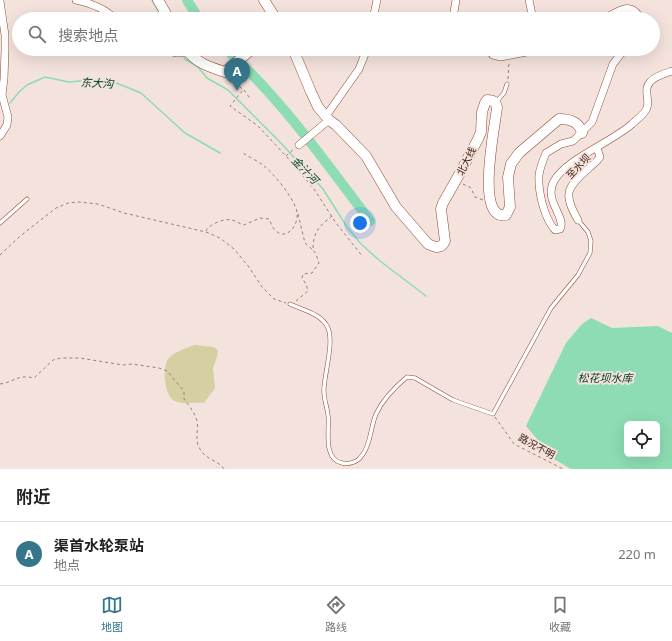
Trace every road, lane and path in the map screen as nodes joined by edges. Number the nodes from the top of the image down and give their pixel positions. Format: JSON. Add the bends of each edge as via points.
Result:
{"nodes":[{"id":1,"x":76,"y":0,"type":"edge"},
{"id":2,"x":158,"y":0,"type":"edge"},
{"id":3,"x":264,"y":0,"type":"edge"},
{"id":4,"x":377,"y":0,"type":"edge"},
{"id":5,"x":456,"y":0,"type":"edge"},
{"id":6,"x":530,"y":0,"type":"edge"},
{"id":7,"x":0,"y":1,"type":"edge"},
{"id":8,"x":107,"y":12,"type":"edge"},
{"id":9,"x":165,"y":12,"type":"edge"},
{"id":10,"x":272,"y":12,"type":"edge"},
{"id":11,"x":374,"y":12,"type":"edge"},
{"id":12,"x":454,"y":12,"type":"edge"},
{"id":13,"x":532,"y":12,"type":"edge"},
{"id":14,"x":617,"y":12,"type":"edge"},
{"id":15,"x":637,"y":12,"type":"edge"},
{"id":16,"x":190,"y":56,"type":"edge"},
{"id":17,"x":244,"y":56,"type":"edge"},
{"id":18,"x":296,"y":56,"type":"edge"},
{"id":19,"x":364,"y":56,"type":"edge"},
{"id":20,"x":497,"y":56,"type":"edge"},
{"id":21,"x":508,"y":56,"type":"joint"},
{"id":22,"x":619,"y":56,"type":"edge"},
{"id":23,"x":228,"y":70,"type":"junction"},
{"id":24,"x":672,"y":71,"type":"edge"},
{"id":25,"x":507,"y":84,"type":"joint"},
{"id":26,"x":242,"y":91,"type":"junction"},
{"id":27,"x":250,"y":100,"type":"dead end"},
{"id":28,"x":495,"y":102,"type":"junction"},
{"id":29,"x":328,"y":118,"type":"junction"},
{"id":30,"x":582,"y":133,"type":"junction"},
{"id":31,"x":0,"y":136,"type":"edge"},
{"id":32,"x":299,"y":145,"type":"dead end"},
{"id":33,"x":596,"y":148,"type":"junction"},
{"id":34,"x":292,"y":151,"type":"dead end"},
{"id":35,"x":242,"y":153,"type":"dead end"},
{"id":36,"x":286,"y":156,"type":"junction"},
{"id":37,"x":457,"y":179,"type":"junction"},
{"id":38,"x":27,"y":199,"type":"dead end"},
{"id":39,"x":491,"y":203,"type":"junction"},
{"id":40,"x":298,"y":213,"type":"junction"},
{"id":41,"x":332,"y":216,"type":"junction"},
{"id":42,"x":578,"y":220,"type":"joint"},
{"id":43,"x":0,"y":223,"type":"edge"},
{"id":44,"x":206,"y":232,"type":"junction"},
{"id":45,"x":313,"y":250,"type":"junction"},
{"id":46,"x":0,"y":255,"type":"edge"},
{"id":47,"x":363,"y":257,"type":"dead end"},
{"id":48,"x":290,"y":304,"type":"junction"},
{"id":49,"x":0,"y":384,"type":"edge"},
{"id":50,"x":493,"y":414,"type":"junction"},
{"id":51,"x":224,"y":469,"type":"edge"},
{"id":52,"x":563,"y":469,"type":"edge"}],
"edges":[{"from":1,"to":8,"type":"street"},
{"from":2,"to":9,"type":"street"},
{"from":3,"to":10,"type":"street"},
{"from":4,"to":11,"type":"street"},
{"from":5,"to":12,"type":"street"},
{"from":6,"to":13,"type":"street"},
{"from":7,"to":31,"type":"street","via":[[5,35],[2,95],[8,117],[7,125]]},
{"from":14,"to":15,"type":"street","via":[[629,8]]},
{"from":16,"to":23,"type":"street","via":[[205,65]]},
{"from":17,"to":23,"type":"street"},
{"from":18,"to":29,"type":"street","name":"北大线","via":[[310,92]]},
{"from":19,"to":29,"type":"street","via":[[359,69]]},
{"from":20,"to":21,"type":"street"},
{"from":21,"to":25,"type":"path"},
{"from":22,"to":30,"type":"street","via":[[613,64],[592,122]]},
{"from":23,"to":26,"type":"path"},
{"from":24,"to":33,"type":"street","via":[[650,82],[646,90],[648,104],[642,115]]},
{"from":25,"to":28,"type":"lane","via":[[504,93]]},
{"from":26,"to":27,"type":"path"},
{"from":26,"to":36,"type":"path","via":[[230,106],[258,126]]},
{"from":28,"to":37,"type":"street","name":"北大线","via":[[487,100],[485,103],[481,132]]},
{"from":28,"to":39,"type":"street","name":"北大线","via":[[488,165]]},
{"from":29,"to":32,"type":"street"},
{"from":29,"to":37,"type":"street","name":"北大线","via":[[366,156],[396,207],[428,244],[434,247],[443,245],[445,241],[442,203]]},
{"from":30,"to":33,"type":"street","via":[[573,141],[561,144],[546,153],[539,174],[542,202],[555,230],[560,229],[562,221],[553,204],[551,187],[554,180],[570,165]]},
{"from":30,"to":39,"type":"street","via":[[578,124],[571,120],[553,123],[518,153],[510,164],[510,207],[506,215],[498,214]]},
{"from":33,"to":42,"type":"street","name":"至水坝","via":[[600,157],[577,179],[568,196]]},
{"from":34,"to":36,"type":"path"},
{"from":35,"to":40,"type":"path","via":[[264,166],[290,195]]},
{"from":36,"to":41,"type":"path","via":[[314,189]]},
{"from":37,"to":39,"type":"path","via":[[471,188],[475,197]]},
{"from":38,"to":43,"type":"lane"},
{"from":40,"to":44,"type":"path","via":[[292,231],[286,233],[280,234],[269,219],[260,218],[244,225],[230,219],[212,224]]},
{"from":40,"to":45,"type":"path","via":[[305,243]]},
{"from":41,"to":45,"type":"path","via":[[319,226],[313,240]]},
{"from":41,"to":47,"type":"path"},
{"from":42,"to":50,"type":"lane","via":[[588,232],[591,241],[590,253],[578,275],[550,308]]},
{"from":44,"to":46,"type":"path","via":[[124,213],[98,204],[79,202],[56,208]]},
{"from":44,"to":48,"type":"path","via":[[220,238],[234,249],[274,299]]},
{"from":45,"to":48,"type":"path","via":[[319,263],[312,273],[303,274],[302,278],[308,291]]},
{"from":48,"to":50,"type":"lane","via":[[318,316],[329,332],[323,389],[328,416],[327,441],[334,459],[339,463],[346,464],[359,459],[368,444],[376,414],[393,389],[407,377],[415,378],[453,400]]},
{"from":49,"to":51,"type":"path","via":[[25,376],[34,378],[53,360],[61,358],[80,358],[123,366],[150,366],[167,371],[184,391],[184,399],[197,421],[196,440],[200,449],[206,457],[221,464]]},
{"from":50,"to":52,"type":"path","name":"路况不明","via":[[514,444]]}]}
